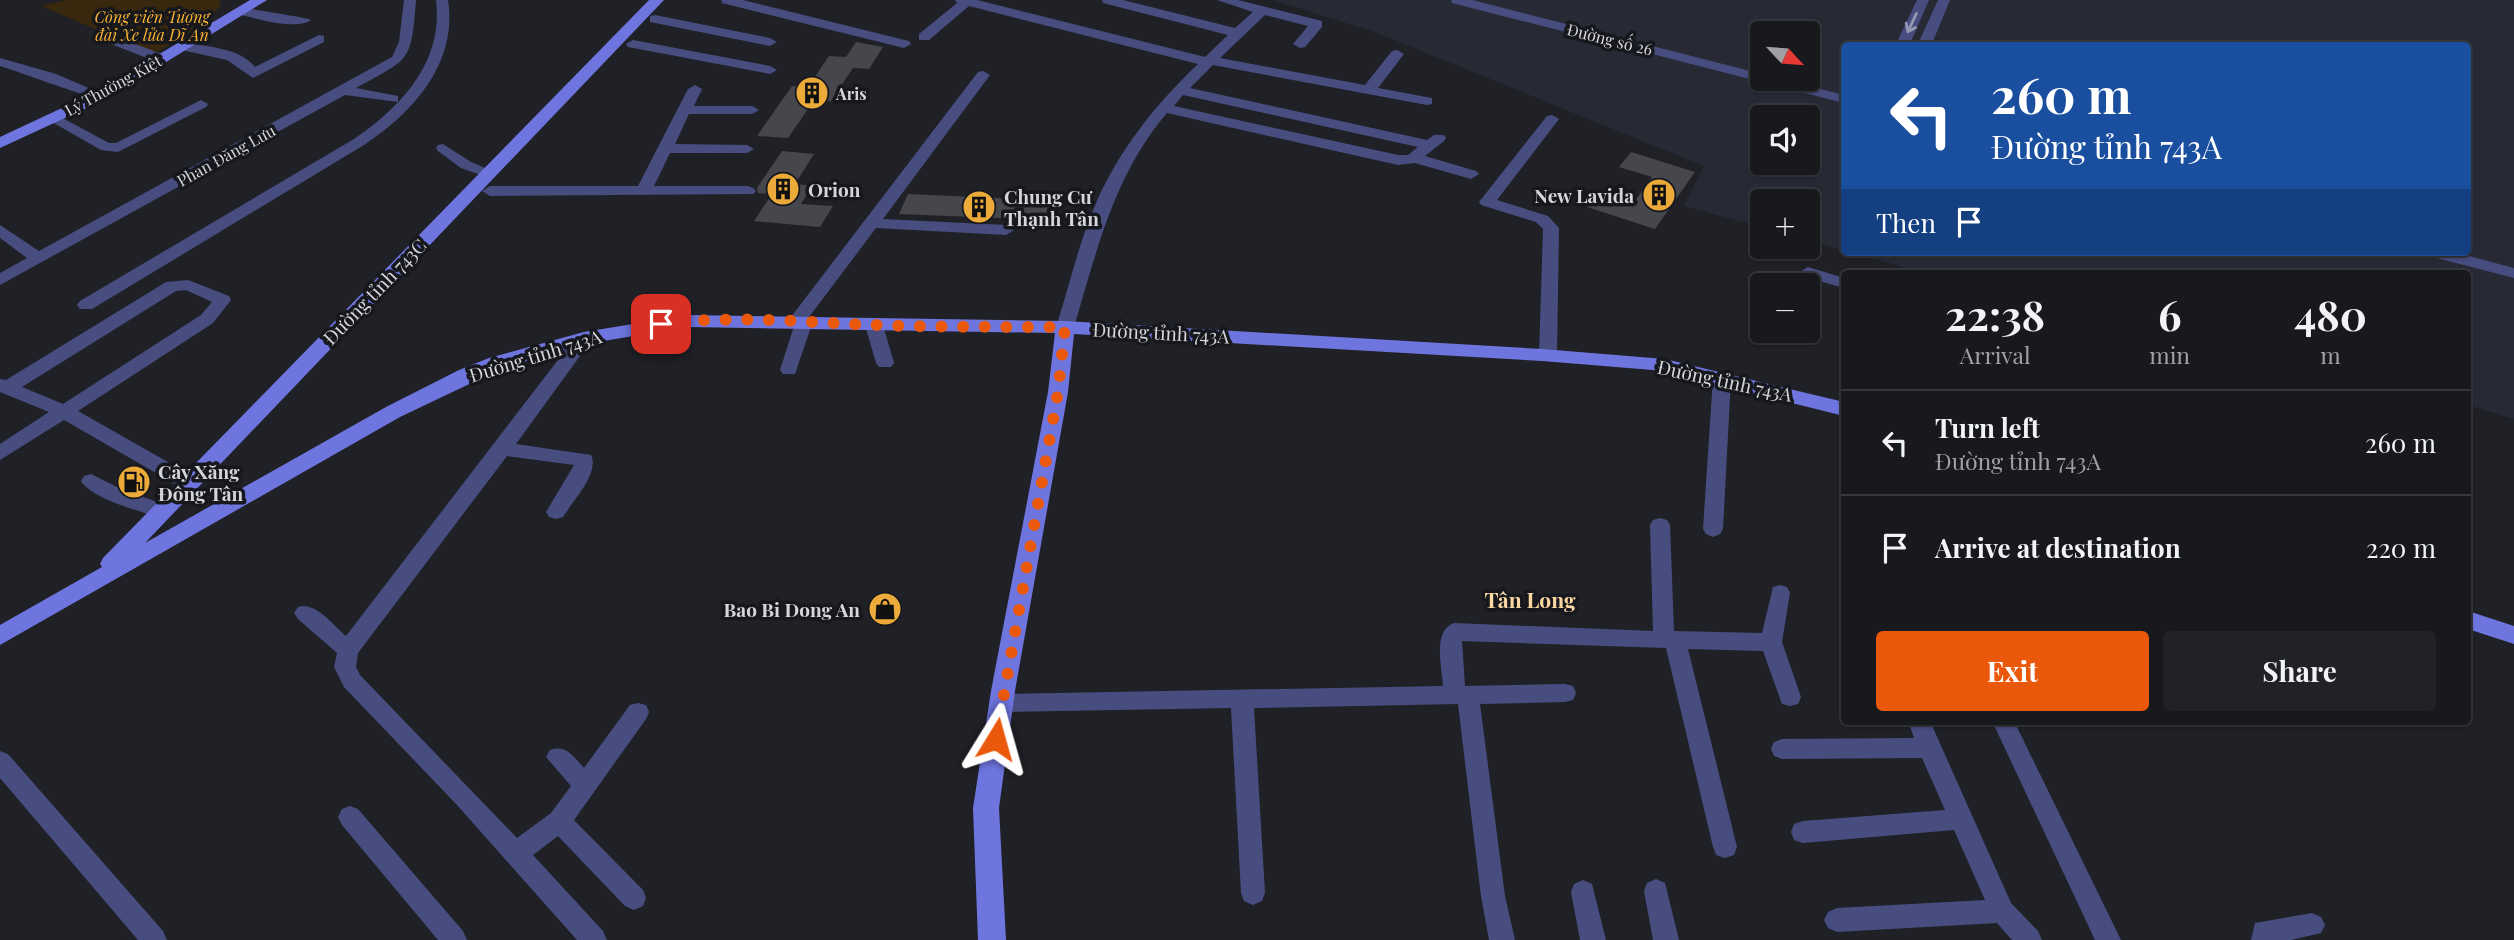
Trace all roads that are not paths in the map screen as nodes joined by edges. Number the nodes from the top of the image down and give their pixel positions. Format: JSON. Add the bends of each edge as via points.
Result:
{"nodes":[{"id":1,"x":260,"y":0,"type":"edge"},
{"id":2,"x":411,"y":0,"type":"edge"},
{"id":3,"x":442,"y":0,"type":"edge"},
{"id":4,"x":657,"y":0,"type":"edge"},
{"id":5,"x":674,"y":0,"type":"edge"},
{"id":6,"x":727,"y":0,"type":"edge"},
{"id":7,"x":1108,"y":0,"type":"edge"},
{"id":8,"x":1223,"y":0,"type":"edge"},
{"id":9,"x":1274,"y":0,"type":"edge"},
{"id":10,"x":1457,"y":0,"type":"edge"},
{"id":11,"x":1923,"y":0,"type":"edge"},
{"id":12,"x":1944,"y":0,"type":"edge"},
{"id":13,"x":964,"y":1,"type":"edge"},
{"id":14,"x":1262,"y":10,"type":"junction"},
{"id":15,"x":242,"y":11,"type":"junction"},
{"id":16,"x":655,"y":19,"type":"junction"},
{"id":17,"x":304,"y":20,"type":"dead end"},
{"id":18,"x":1237,"y":33,"type":"junction"},
{"id":19,"x":106,"y":37,"type":"dead end"},
{"id":20,"x":925,"y":37,"type":"dead end"},
{"id":21,"x":319,"y":39,"type":"dead end"},
{"id":22,"x":770,"y":42,"type":"dead end"},
{"id":23,"x":1904,"y":42,"type":"edge"},
{"id":24,"x":1926,"y":42,"type":"edge"},
{"id":25,"x":633,"y":44,"type":"junction"},
{"id":26,"x":904,"y":44,"type":"dead end"},
{"id":27,"x":1300,"y":44,"type":"dead end"},
{"id":28,"x":182,"y":47,"type":"junction"},
{"id":29,"x":1397,"y":54,"type":"dead end"},
{"id":30,"x":162,"y":59,"type":"junction"},
{"id":31,"x":1209,"y":61,"type":"junction"},
{"id":32,"x":0,"y":62,"type":"edge"},
{"id":33,"x":770,"y":70,"type":"dead end"},
{"id":34,"x":1750,"y":74,"type":"edge"},
{"id":35,"x":983,"y":75,"type":"dead end"},
{"id":36,"x":695,"y":89,"type":"dead end"},
{"id":37,"x":343,"y":90,"type":"junction"},
{"id":38,"x":1181,"y":90,"type":"junction"},
{"id":39,"x":1369,"y":90,"type":"junction"},
{"id":40,"x":1814,"y":91,"type":"edge"},
{"id":41,"x":100,"y":96,"type":"junction"},
{"id":42,"x":1841,"y":98,"type":"edge"},
{"id":43,"x":393,"y":99,"type":"dead end"},
{"id":44,"x":1427,"y":101,"type":"dead end"},
{"id":45,"x":201,"y":104,"type":"dead end"},
{"id":46,"x":1164,"y":108,"type":"junction"},
{"id":47,"x":685,"y":110,"type":"junction"},
{"id":48,"x":752,"y":110,"type":"dead end"},
{"id":49,"x":52,"y":118,"type":"junction"},
{"id":50,"x":1552,"y":119,"type":"dead end"},
{"id":51,"x":0,"y":144,"type":"edge"},
{"id":52,"x":443,"y":148,"type":"dead end"},
{"id":53,"x":667,"y":148,"type":"junction"},
{"id":54,"x":747,"y":149,"type":"dead end"},
{"id":55,"x":1414,"y":158,"type":"junction"},
{"id":56,"x":1471,"y":173,"type":"dead end"},
{"id":57,"x":489,"y":182,"type":"junction"},
{"id":58,"x":644,"y":190,"type":"junction"},
{"id":59,"x":748,"y":191,"type":"dead end"},
{"id":60,"x":871,"y":223,"type":"junction"},
{"id":61,"x":0,"y":230,"type":"edge"},
{"id":62,"x":1006,"y":230,"type":"dead end"},
{"id":63,"x":2450,"y":256,"type":"edge"},
{"id":64,"x":38,"y":258,"type":"junction"},
{"id":65,"x":1808,"y":272,"type":"dead end"},
{"id":66,"x":2514,"y":273,"type":"edge"},
{"id":67,"x":0,"y":280,"type":"edge"},
{"id":68,"x":1841,"y":282,"type":"edge"},
{"id":69,"x":86,"y":305,"type":"dead end"},
{"id":70,"x":801,"y":321,"type":"junction"},
{"id":71,"x":874,"y":325,"type":"junction"},
{"id":72,"x":1065,"y":327,"type":"junction"},
{"id":73,"x":584,"y":338,"type":"junction"},
{"id":74,"x":1548,"y":355,"type":"junction"},
{"id":75,"x":885,"y":363,"type":"dead end"},
{"id":76,"x":789,"y":370,"type":"dead end"},
{"id":77,"x":1722,"y":377,"type":"junction"},
{"id":78,"x":4,"y":386,"type":"edge"},
{"id":79,"x":1841,"y":408,"type":"edge"},
{"id":80,"x":63,"y":411,"type":"junction"},
{"id":81,"x":503,"y":449,"type":"junction"},
{"id":82,"x":0,"y":453,"type":"edge"},
{"id":83,"x":91,"y":481,"type":"dead end"},
{"id":84,"x":189,"y":483,"type":"junction"},
{"id":85,"x":556,"y":512,"type":"dead end"},
{"id":86,"x":164,"y":516,"type":"junction"},
{"id":87,"x":206,"y":519,"type":"junction"},
{"id":88,"x":1660,"y":526,"type":"dead end"},
{"id":89,"x":1713,"y":529,"type":"dead end"},
{"id":90,"x":141,"y":555,"type":"junction"},
{"id":91,"x":92,"y":583,"type":"junction"},
{"id":92,"x":1780,"y":593,"type":"dead end"},
{"id":93,"x":305,"y":613,"type":"dead end"},
{"id":94,"x":2471,"y":621,"type":"edge"},
{"id":95,"x":2514,"y":635,"type":"edge"},
{"id":96,"x":0,"y":636,"type":"edge"},
{"id":97,"x":1669,"y":640,"type":"junction"},
{"id":98,"x":1771,"y":642,"type":"junction"},
{"id":99,"x":348,"y":650,"type":"junction"},
{"id":100,"x":1565,"y":693,"type":"dead end"},
{"id":101,"x":1461,"y":694,"type":"junction"},
{"id":102,"x":1790,"y":696,"type":"dead end"},
{"id":103,"x":1242,"y":698,"type":"junction"},
{"id":104,"x":1001,"y":703,"type":"junction"},
{"id":105,"x":638,"y":712,"type":"dead end"},
{"id":106,"x":1920,"y":725,"type":"edge"},
{"id":107,"x":2005,"y":725,"type":"edge"},
{"id":108,"x":1929,"y":748,"type":"junction"},
{"id":109,"x":1782,"y":749,"type":"dead end"},
{"id":110,"x":558,"y":757,"type":"dead end"},
{"id":111,"x":0,"y":761,"type":"edge"},
{"id":112,"x":585,"y":784,"type":"junction"},
{"id":113,"x":350,"y":817,"type":"dead end"},
{"id":114,"x":1961,"y":819,"type":"junction"},
{"id":115,"x":559,"y":821,"type":"junction"},
{"id":116,"x":1803,"y":832,"type":"dead end"},
{"id":117,"x":1725,"y":847,"type":"dead end"},
{"id":118,"x":515,"y":854,"type":"junction"},
{"id":119,"x":1656,"y":891,"type":"dead end"},
{"id":120,"x":1583,"y":892,"type":"dead end"},
{"id":121,"x":1253,"y":893,"type":"dead end"},
{"id":122,"x":634,"y":898,"type":"dead end"},
{"id":123,"x":2002,"y":911,"type":"junction"},
{"id":124,"x":1837,"y":920,"type":"dead end"},
{"id":125,"x":2312,"y":925,"type":"dead end"},
{"id":126,"x":154,"y":940,"type":"edge"},
{"id":127,"x":454,"y":940,"type":"edge"},
{"id":128,"x":594,"y":940,"type":"edge"},
{"id":129,"x":992,"y":940,"type":"edge"},
{"id":130,"x":1502,"y":940,"type":"edge"},
{"id":131,"x":1592,"y":940,"type":"edge"},
{"id":132,"x":1666,"y":940,"type":"edge"},
{"id":133,"x":2029,"y":940,"type":"edge"},
{"id":134,"x":2108,"y":940,"type":"edge"},
{"id":135,"x":2264,"y":940,"type":"edge"}],
"edges":[{"from":1,"to":15,"type":"main road","name":"Lý Thường Kiệt"},
{"from":2,"to":37,"type":"street","name":"Phan Đăng Lưu","via":[[406,42],[398,59]]},
{"from":3,"to":69,"type":"street","via":[[444,22],[434,60],[396,115],[359,142]]},
{"from":4,"to":57,"type":"main road","name":"Đường tỉnh 743C"},
{"from":5,"to":16,"type":"main road","name":"Đường tỉnh 743C"},
{"from":6,"to":26,"type":"street"},
{"from":7,"to":18,"type":"street"},
{"from":8,"to":14,"type":"street"},
{"from":9,"to":14,"type":"street"},
{"from":10,"to":34,"type":"street","name":"Đường số 26"},
{"from":11,"to":23,"type":"street","one_way":true},
{"from":12,"to":24,"type":"street"},
{"from":13,"to":20,"type":"street"},
{"from":13,"to":31,"type":"street"},
{"from":14,"to":18,"type":"street"},
{"from":14,"to":27,"type":"street","via":[[1317,24]]},
{"from":15,"to":17,"type":"street"},
{"from":15,"to":28,"type":"main road","name":"Lý Thường Kiệt"},
{"from":16,"to":22,"type":"street"},
{"from":16,"to":25,"type":"main road","name":"Đường tỉnh 743C"},
{"from":18,"to":31,"type":"street"},
{"from":19,"to":30,"type":"street"},
{"from":21,"to":28,"type":"street","via":[[253,74],[236,58]]},
{"from":25,"to":33,"type":"street"},
{"from":25,"to":57,"type":"main road","name":"Đường tỉnh 743C"},
{"from":28,"to":30,"type":"main road","name":"Lý Thường Kiệt"},
{"from":29,"to":39,"type":"street"},
{"from":30,"to":41,"type":"main road","name":"Lý Thường Kiệt"},
{"from":31,"to":38,"type":"street"},
{"from":31,"to":39,"type":"street"},
{"from":32,"to":41,"type":"street"},
{"from":35,"to":60,"type":"street"},
{"from":36,"to":47,"type":"street"},
{"from":37,"to":43,"type":"street"},
{"from":37,"to":64,"type":"street","name":"Phan Đăng Lưu"},
{"from":38,"to":46,"type":"street"},
{"from":38,"to":55,"type":"street","via":[[1435,141]]},
{"from":39,"to":44,"type":"street"},
{"from":40,"to":42,"type":"street","name":"Đường số 26"},
{"from":41,"to":49,"type":"main road","name":"Lý Thường Kiệt"},
{"from":45,"to":49,"type":"street","via":[[118,148],[106,147]]},
{"from":46,"to":55,"type":"street","via":[[1398,160]]},
{"from":46,"to":72,"type":"street","via":[[1128,156],[1107,195]]},
{"from":47,"to":48,"type":"street"},
{"from":47,"to":53,"type":"street"},
{"from":49,"to":51,"type":"main road","name":"Lý Thường Kiệt"},
{"from":50,"to":74,"type":"street","via":[[1487,202],[1542,219],[1551,228]]},
{"from":52,"to":57,"type":"street"},
{"from":53,"to":54,"type":"street"},
{"from":53,"to":58,"type":"street"},
{"from":55,"to":56,"type":"street"},
{"from":57,"to":58,"type":"street"},
{"from":57,"to":84,"type":"main road","name":"Đường tỉnh 743C"},
{"from":57,"to":86,"type":"main road","name":"Đường tỉnh 743C"},
{"from":58,"to":59,"type":"street"},
{"from":60,"to":62,"type":"street"},
{"from":60,"to":70,"type":"street"},
{"from":61,"to":64,"type":"street"},
{"from":63,"to":66,"type":"street"},
{"from":64,"to":67,"type":"street","name":"Phan Đăng Lưu"},
{"from":65,"to":68,"type":"street"},
{"from":70,"to":71,"type":"main road","name":"Đường tỉnh 743A"},
{"from":70,"to":73,"type":"main road","name":"Đường tỉnh 743A","via":[[688,321]]},
{"from":70,"to":76,"type":"street"},
{"from":71,"to":72,"type":"main road","name":"Đường tỉnh 743A"},
{"from":71,"to":75,"type":"street"},
{"from":72,"to":74,"type":"main road","name":"Đường tỉnh 743A"},
{"from":72,"to":104,"type":"main road","via":[[1058,392]]},
{"from":73,"to":81,"type":"street"},
{"from":73,"to":87,"type":"main road","name":"Đường tỉnh 743A","via":[[454,380]]},
{"from":74,"to":77,"type":"main road","name":"Đường tỉnh 743A","via":[[1665,365]]},
{"from":77,"to":79,"type":"main road","name":"Đường tỉnh 743A"},
{"from":77,"to":89,"type":"street"},
{"from":78,"to":80,"type":"street"},
{"from":78,"to":80,"type":"street","via":[[172,286],[188,285],[223,300],[207,319]]},
{"from":80,"to":82,"type":"street"},
{"from":80,"to":84,"type":"street"},
{"from":81,"to":85,"type":"street","via":[[584,460],[583,470]]},
{"from":81,"to":99,"type":"street"},
{"from":83,"to":86,"type":"street"},
{"from":84,"to":86,"type":"main road","name":"Đường tỉnh 743C"},
{"from":86,"to":87,"type":"main road"},
{"from":86,"to":90,"type":"main road","name":"Đường tỉnh 743C"},
{"from":86,"to":91,"type":"main road","name":"Đường tỉnh 743C"},
{"from":87,"to":90,"type":"main road","name":"Đường tỉnh 743A"},
{"from":88,"to":97,"type":"street"},
{"from":90,"to":91,"type":"main road","name":"Đường tỉnh 743A"},
{"from":91,"to":96,"type":"main road","name":"Đường tỉnh 743A"},
{"from":92,"to":98,"type":"street"},
{"from":93,"to":99,"type":"street"},
{"from":94,"to":95,"type":"main road"},
{"from":97,"to":98,"type":"street"},
{"from":97,"to":101,"type":"street","via":[[1454,632]]},
{"from":97,"to":117,"type":"street"},
{"from":98,"to":102,"type":"street"},
{"from":99,"to":118,"type":"street","via":[[345,667],[352,681]]},
{"from":100,"to":101,"type":"street"},
{"from":101,"to":103,"type":"street"},
{"from":101,"to":130,"type":"street"},
{"from":103,"to":104,"type":"street"},
{"from":103,"to":121,"type":"street"},
{"from":104,"to":129,"type":"main road","via":[[986,808]]},
{"from":105,"to":112,"type":"street"},
{"from":106,"to":108,"type":"street"},
{"from":107,"to":134,"type":"street"},
{"from":108,"to":109,"type":"street"},
{"from":108,"to":114,"type":"street"},
{"from":110,"to":112,"type":"street"},
{"from":111,"to":126,"type":"street"},
{"from":112,"to":115,"type":"street"},
{"from":113,"to":127,"type":"street"},
{"from":114,"to":116,"type":"street"},
{"from":114,"to":123,"type":"street"},
{"from":115,"to":118,"type":"street"},
{"from":115,"to":122,"type":"street"},
{"from":118,"to":128,"type":"street"},
{"from":119,"to":132,"type":"street"},
{"from":120,"to":131,"type":"street"},
{"from":123,"to":124,"type":"street"},
{"from":123,"to":133,"type":"street"},
{"from":125,"to":135,"type":"street","via":[[2264,932]]}]}
